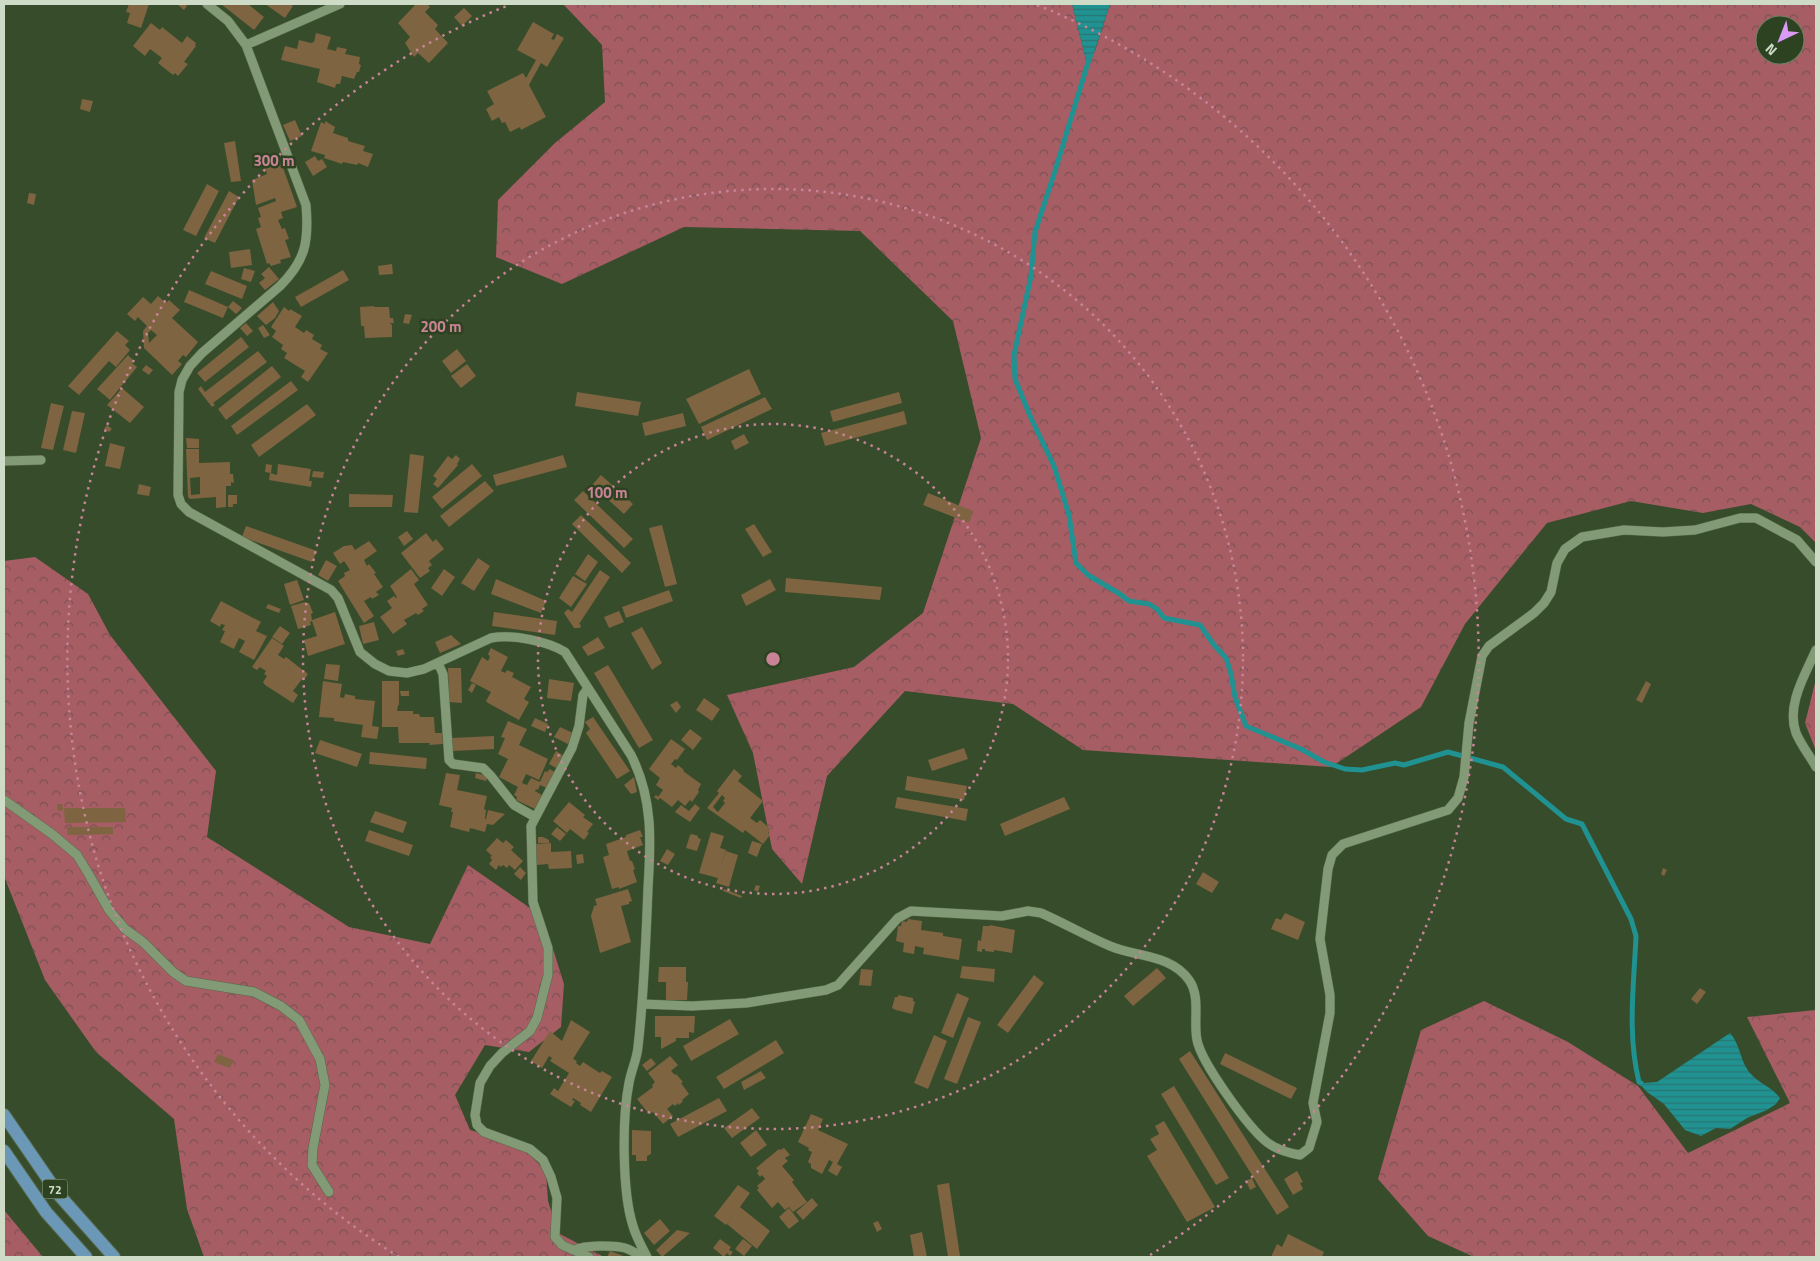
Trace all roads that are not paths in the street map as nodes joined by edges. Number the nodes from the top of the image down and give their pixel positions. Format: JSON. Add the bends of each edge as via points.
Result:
{"nodes":[{"id":1,"x":207,"y":4,"type":"edge"},
{"id":2,"x":340,"y":4,"type":"edge"},
{"id":3,"x":246,"y":45,"type":"junction"},
{"id":4,"x":41,"y":460,"type":"dead end"},
{"id":5,"x":4,"y":461,"type":"edge"},
{"id":6,"x":1816,"y":562,"type":"edge"},
{"id":7,"x":1816,"y":650,"type":"edge"},
{"id":8,"x":438,"y":663,"type":"junction"},
{"id":9,"x":588,"y":688,"type":"junction"},
{"id":10,"x":1816,"y":767,"type":"edge"},
{"id":11,"x":4,"y":800,"type":"edge"},
{"id":12,"x":535,"y":817,"type":"junction"},
{"id":13,"x":642,"y":1004,"type":"junction"},
{"id":14,"x":4,"y":1115,"type":"edge"},
{"id":15,"x":4,"y":1151,"type":"edge"},
{"id":16,"x":329,"y":1192,"type":"dead end"},
{"id":17,"x":574,"y":1250,"type":"junction"},
{"id":18,"x":86,"y":1257,"type":"edge"},
{"id":19,"x":114,"y":1257,"type":"edge"},
{"id":20,"x":589,"y":1257,"type":"edge"},
{"id":21,"x":647,"y":1257,"type":"edge"}],
"edges":[{"from":1,"to":3,"type":"street","via":[[228,21]]},
{"from":2,"to":3,"type":"street"},
{"from":3,"to":8,"type":"street","via":[[306,206],[307,244],[291,275],[202,353],[182,380],[179,392],[178,495],[189,512],[331,590],[338,598],[360,652],[375,664],[388,671],[407,673]]},
{"from":4,"to":5,"type":"street"},
{"from":6,"to":13,"type":"street","via":[[1797,540],[1756,518],[1740,518],[1695,530],[1624,530],[1582,537],[1565,549],[1557,562],[1551,592],[1544,603],[1489,646],[1482,656],[1458,798],[1448,810],[1344,844],[1332,854],[1320,939],[1330,1013],[1314,1103],[1317,1122],[1309,1148],[1300,1155],[1268,1143],[1249,1124],[1214,1076],[1196,1040],[1194,993],[1189,980],[1179,970],[1147,955],[1111,946],[1041,913],[1028,911],[1002,916],[911,911],[898,918],[838,984],[826,990],[746,1003]]},
{"from":7,"to":10,"type":"street","via":[[1795,699],[1793,714],[1796,733]]},
{"from":8,"to":9,"type":"street","via":[[503,636],[553,645],[565,652]]},
{"from":8,"to":12,"type":"street","via":[[443,674],[449,760],[453,764],[483,768],[514,805]]},
{"from":9,"to":12,"type":"street","via":[[583,695],[572,748]]},
{"from":9,"to":13,"type":"street","via":[[639,771],[649,811],[651,842]]},
{"from":11,"to":16,"type":"street","via":[[76,855],[109,910],[125,929],[186,982],[254,992],[299,1020],[320,1059],[325,1085],[312,1165]]},
{"from":12,"to":17,"type":"street","via":[[530,826],[533,902],[548,948],[548,975],[537,1018],[530,1031],[490,1066],[480,1083],[476,1125],[484,1132],[530,1148],[543,1160],[557,1198],[555,1237],[562,1245]]},
{"from":13,"to":21,"type":"street","via":[[638,1050],[629,1084],[625,1119],[626,1174],[627,1201],[633,1227]]},
{"from":14,"to":19,"type":"main road","number":"72","via":[[59,1195]]},
{"from":15,"to":18,"type":"main road","number":"72","via":[[46,1212]]},
{"from":17,"to":20,"type":"street"},
{"from":17,"to":21,"type":"street","via":[[627,1248],[637,1256]]}]}
